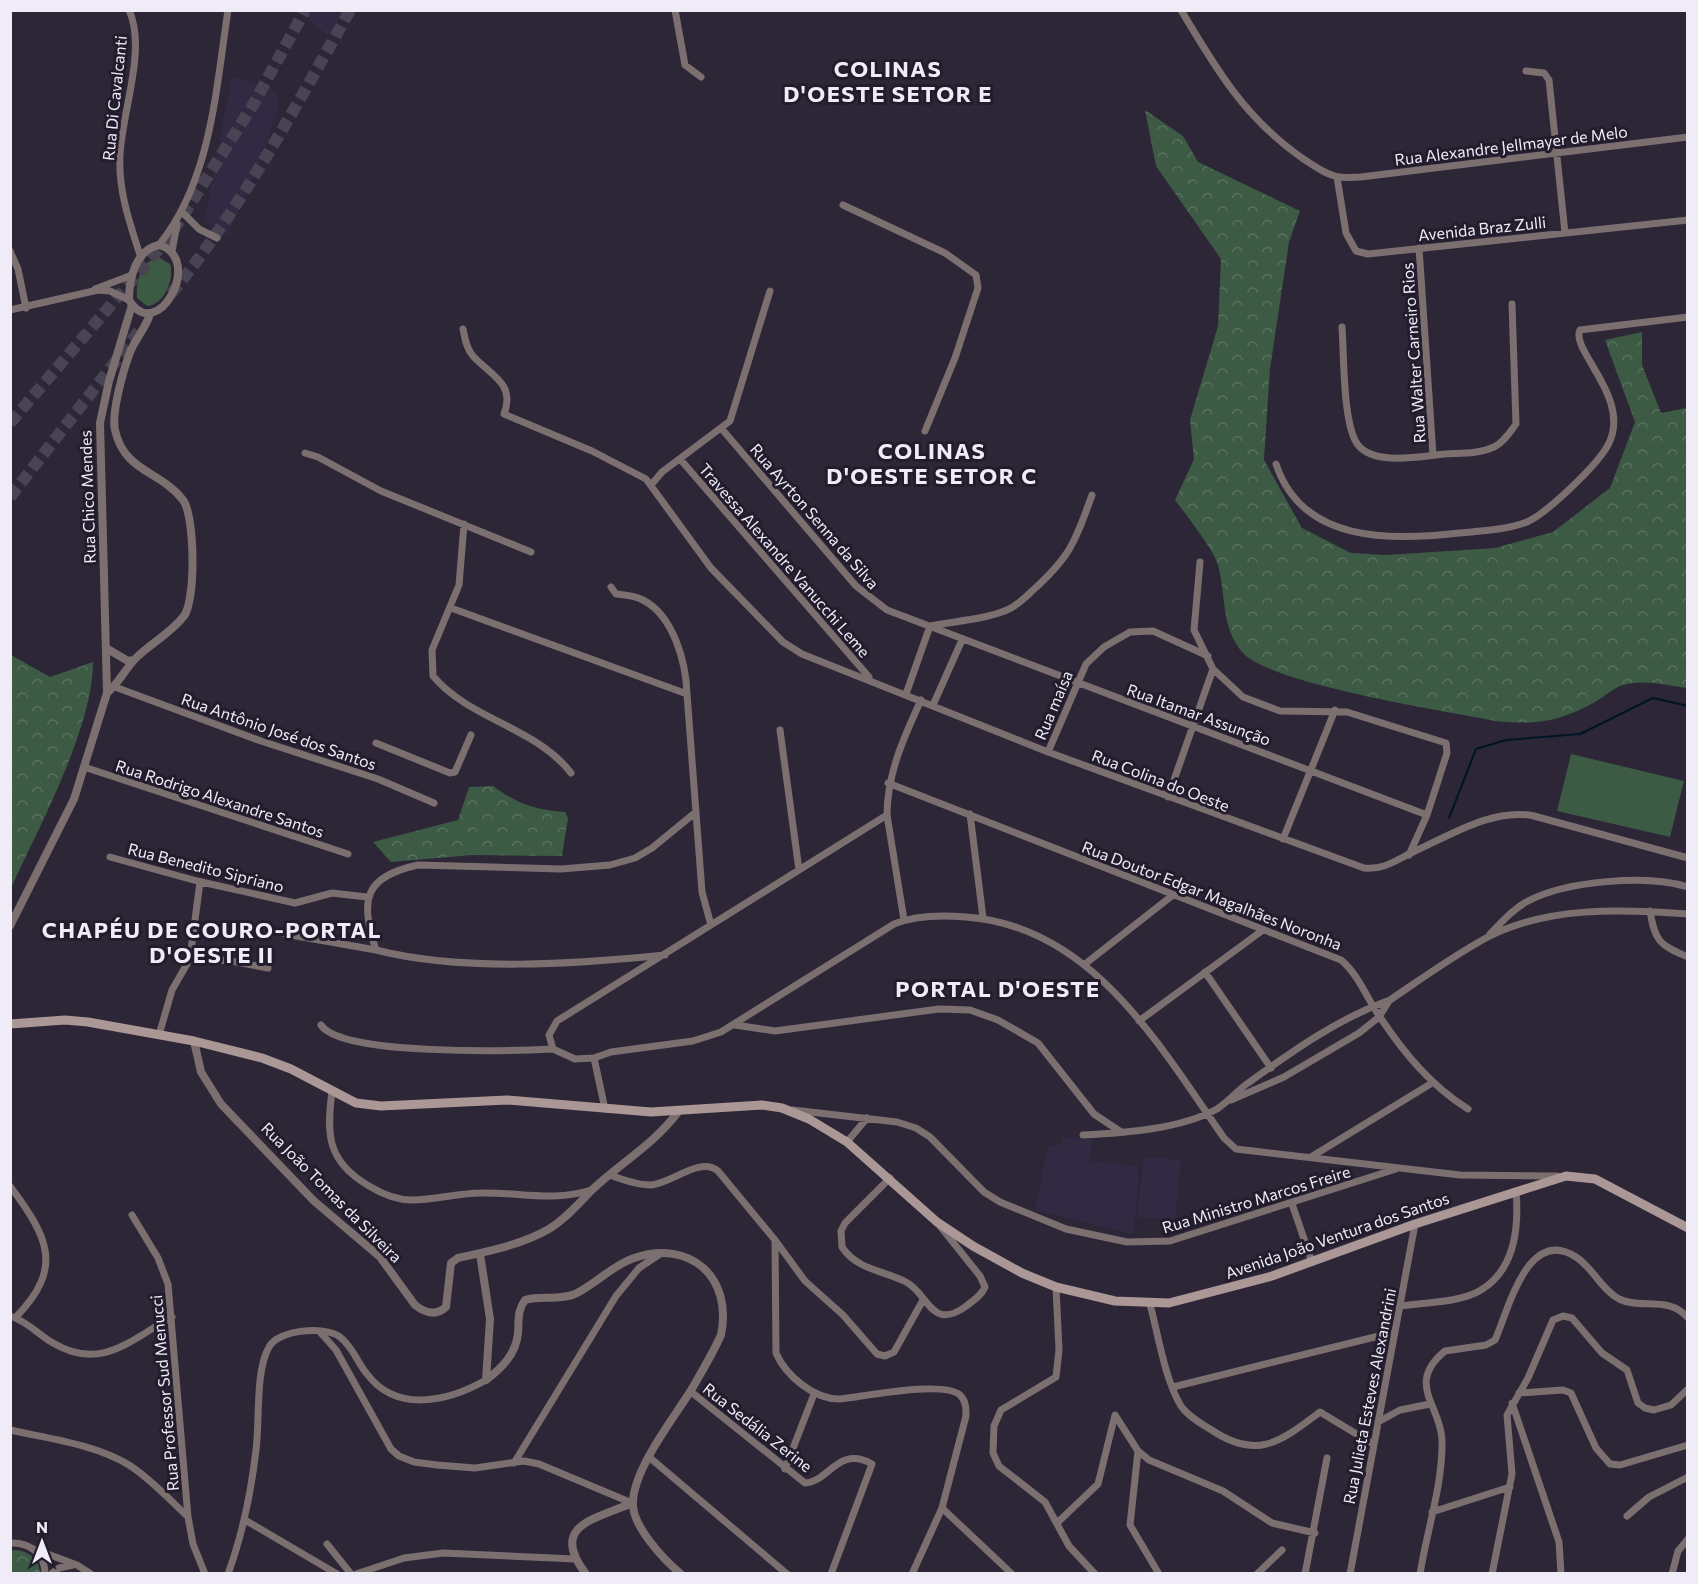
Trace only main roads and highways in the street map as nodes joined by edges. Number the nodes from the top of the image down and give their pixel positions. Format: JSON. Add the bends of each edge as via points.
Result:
{"nodes":[{"id":1,"x":10,"y":1024,"type":"edge"},
{"id":2,"x":1688,"y":1228,"type":"edge"}],
"edges":[{"from":1,"to":2,"type":"main road","name":"Avenida João Ventura dos Santos","via":[[64,1020],[194,1041],[262,1058],[356,1102],[381,1106],[507,1100],[678,1112],[762,1105],[789,1110],[847,1142],[937,1222],[1006,1265],[1056,1287],[1097,1298],[1150,1304],[1201,1296],[1272,1276],[1415,1224],[1566,1176],[1595,1179]]}]}
